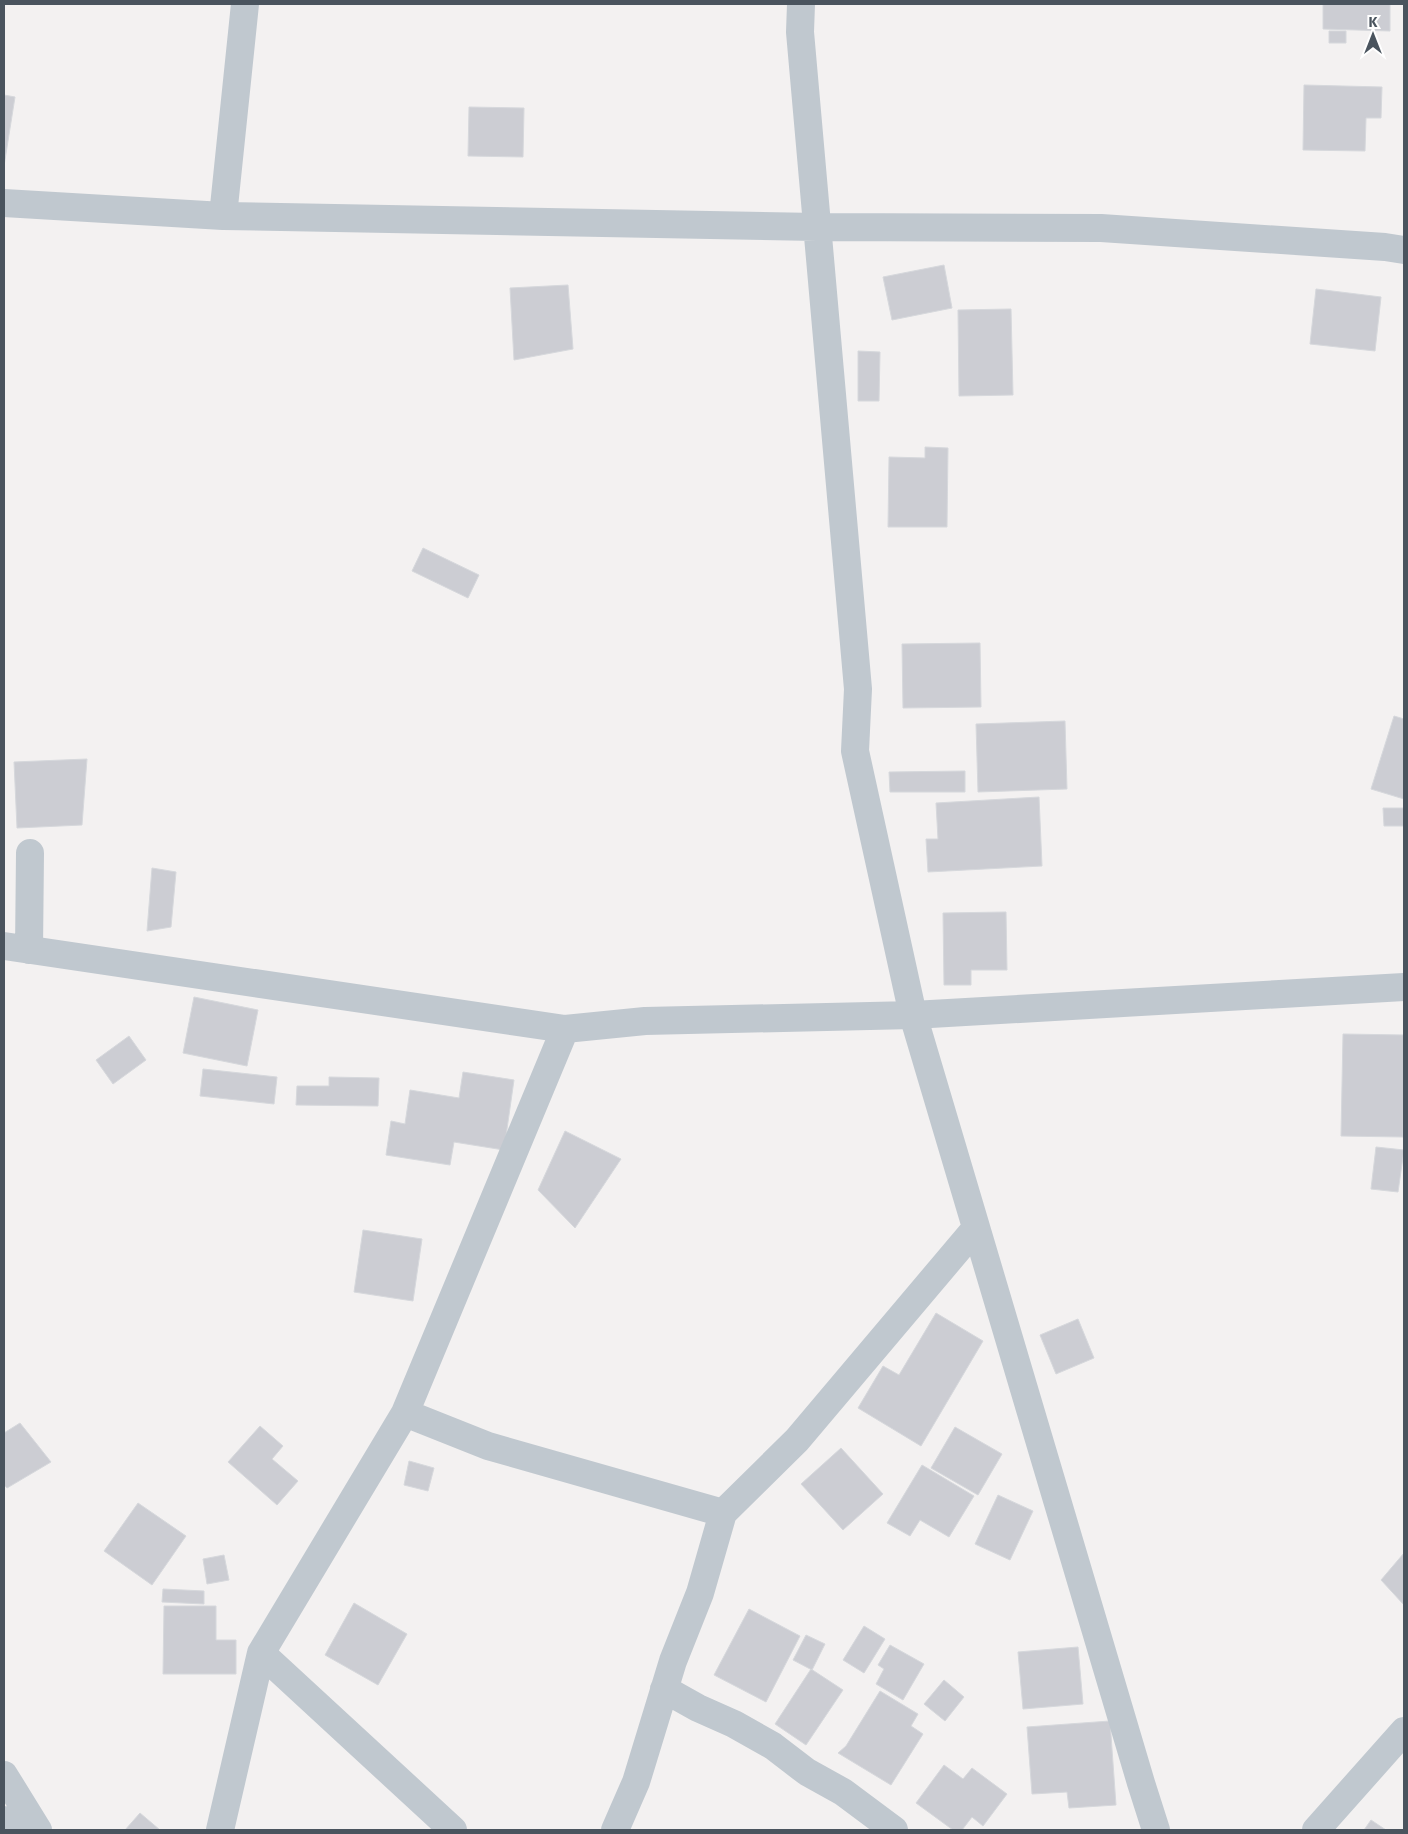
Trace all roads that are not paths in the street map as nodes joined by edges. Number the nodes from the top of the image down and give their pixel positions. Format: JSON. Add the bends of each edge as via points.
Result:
{"nodes":[{"id":1,"x":245,"y":4,"type":"edge"},
{"id":2,"x":801,"y":4,"type":"edge"},
{"id":3,"x":4,"y":203,"type":"edge"},
{"id":4,"x":223,"y":216,"type":"junction"},
{"id":5,"x":817,"y":227,"type":"junction"},
{"id":6,"x":1404,"y":250,"type":"edge"},
{"id":7,"x":30,"y":853,"type":"dead end"},
{"id":8,"x":16,"y":948,"type":"edge"},
{"id":9,"x":1404,"y":987,"type":"edge"},
{"id":10,"x":913,"y":1015,"type":"junction"},
{"id":11,"x":564,"y":1029,"type":"junction"},
{"id":12,"x":976,"y":1228,"type":"junction"},
{"id":13,"x":405,"y":1413,"type":"junction"},
{"id":14,"x":723,"y":1513,"type":"junction"},
{"id":15,"x":261,"y":1654,"type":"junction"},
{"id":16,"x":664,"y":1689,"type":"junction"},
{"id":17,"x":1404,"y":1731,"type":"edge"},
{"id":18,"x":4,"y":1775,"type":"edge"},
{"id":19,"x":4,"y":1820,"type":"edge"},
{"id":20,"x":38,"y":1830,"type":"edge"},
{"id":21,"x":220,"y":1830,"type":"edge"},
{"id":22,"x":453,"y":1830,"type":"edge"},
{"id":23,"x":616,"y":1830,"type":"edge"},
{"id":24,"x":894,"y":1830,"type":"edge"},
{"id":25,"x":1156,"y":1830,"type":"edge"},
{"id":26,"x":1316,"y":1830,"type":"edge"}],
"edges":[{"from":1,"to":4,"type":"street"},
{"from":2,"to":5,"type":"street","via":[[800,32]]},
{"from":3,"to":4,"type":"street"},
{"from":4,"to":5,"type":"street"},
{"from":5,"to":6,"type":"street","via":[[1101,228],[1385,246]]},
{"from":5,"to":10,"type":"street","via":[[858,689],[856,751]]},
{"from":7,"to":8,"type":"street"},
{"from":8,"to":11,"type":"street"},
{"from":9,"to":10,"type":"street"},
{"from":10,"to":11,"type":"street","via":[[645,1022]]},
{"from":10,"to":12,"type":"street"},
{"from":11,"to":13,"type":"street"},
{"from":12,"to":14,"type":"street","via":[[797,1440]]},
{"from":12,"to":25,"type":"street"},
{"from":13,"to":14,"type":"street","via":[[488,1446]]},
{"from":13,"to":15,"type":"street"},
{"from":14,"to":16,"type":"street","via":[[700,1593]]},
{"from":15,"to":21,"type":"street"},
{"from":15,"to":22,"type":"street"},
{"from":16,"to":23,"type":"street","via":[[636,1782]]},
{"from":16,"to":24,"type":"street","via":[[773,1746]]},
{"from":17,"to":26,"type":"street"},
{"from":18,"to":20,"type":"street"},
{"from":19,"to":20,"type":"street"}]}
